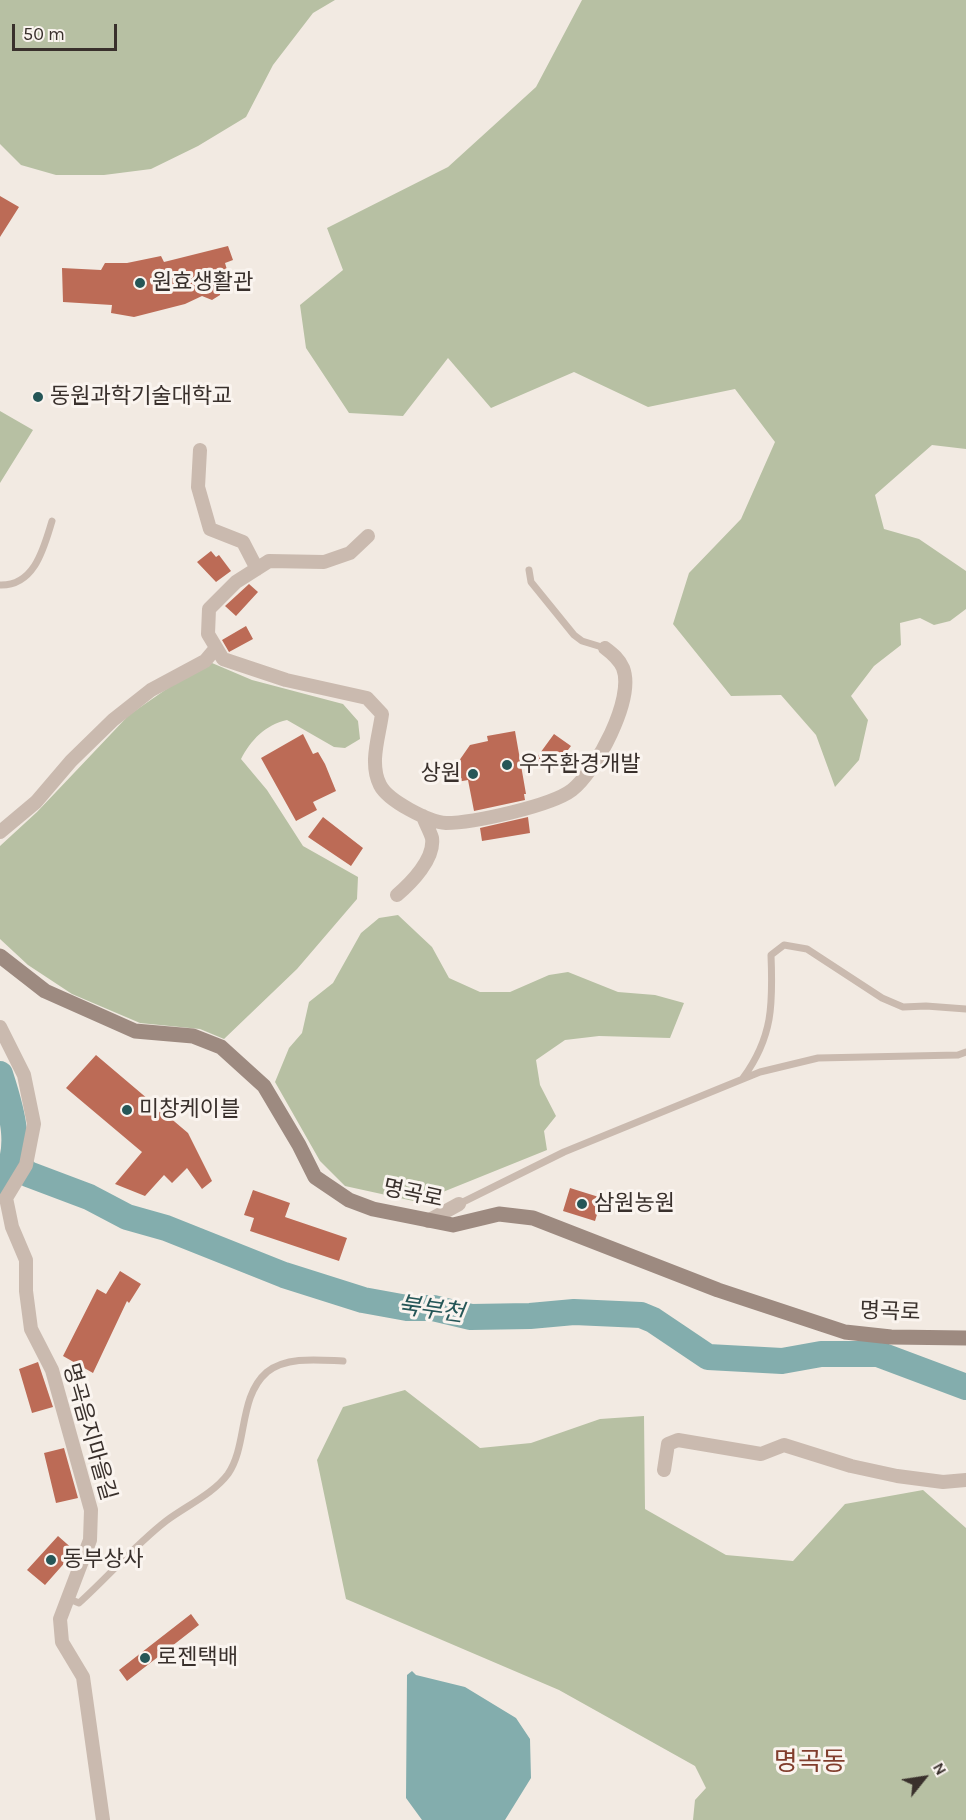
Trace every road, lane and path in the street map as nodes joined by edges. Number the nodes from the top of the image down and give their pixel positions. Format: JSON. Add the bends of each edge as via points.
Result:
{"nodes":[{"id":1,"x":200,"y":450,"type":"dead end"},
{"id":2,"x":52,"y":521,"type":"dead end"},
{"id":3,"x":368,"y":536,"type":"dead end"},
{"id":4,"x":257,"y":569,"type":"junction"},
{"id":5,"x":529,"y":570,"type":"dead end"},
{"id":6,"x":0,"y":585,"type":"edge"},
{"id":7,"x":216,"y":648,"type":"junction"},
{"id":8,"x":605,"y":648,"type":"joint"},
{"id":9,"x":423,"y":816,"type":"junction"},
{"id":10,"x":0,"y":832,"type":"edge"},
{"id":11,"x":397,"y":895,"type":"dead end"},
{"id":12,"x":0,"y":956,"type":"edge"},
{"id":13,"x":966,"y":1009,"type":"edge"},
{"id":14,"x":0,"y":1027,"type":"edge"},
{"id":15,"x":966,"y":1052,"type":"edge"},
{"id":16,"x":741,"y":1080,"type":"junction"},
{"id":17,"x":459,"y":1204,"type":"joint"},
{"id":18,"x":428,"y":1221,"type":"junction"},
{"id":19,"x":966,"y":1338,"type":"edge"},
{"id":20,"x":343,"y":1361,"type":"dead end"},
{"id":21,"x":663,"y":1470,"type":"dead end"},
{"id":22,"x":966,"y":1480,"type":"edge"},
{"id":23,"x":67,"y":1598,"type":"junction"},
{"id":24,"x":103,"y":1820,"type":"edge"}],
"edges":[{"from":1,"to":4,"type":"street","via":[[198,487],[210,529],[243,542]]},
{"from":2,"to":6,"type":"lane","via":[[41,557],[30,573]]},
{"from":3,"to":4,"type":"street","via":[[350,553],[324,562],[269,561]]},
{"from":4,"to":7,"type":"street","via":[[236,582],[209,609],[208,634]]},
{"from":5,"to":8,"type":"lane","via":[[531,582],[574,635]]},
{"from":7,"to":9,"type":"street","via":[[223,659],[250,669],[367,699],[382,714],[374,760],[381,787]]},
{"from":7,"to":10,"type":"street","via":[[205,661],[151,690],[113,720],[70,761],[36,802]]},
{"from":8,"to":9,"type":"street","via":[[616,656],[624,670],[625,689],[605,747],[572,790],[540,807],[445,823]]},
{"from":9,"to":11,"type":"street","via":[[432,840],[426,862]]},
{"from":12,"to":18,"type":"main road","name":"명곡로","via":[[45,991],[135,1031],[185,1034],[221,1047],[264,1086],[315,1177],[350,1200],[373,1209]]},
{"from":13,"to":16,"type":"lane","via":[[903,1007],[882,998],[807,949],[784,945],[771,955],[773,998],[768,1034]]},
{"from":14,"to":23,"type":"street","name":"명곡음지마을길","via":[[24,1075],[34,1124],[26,1165],[6,1198],[12,1227],[26,1260],[31,1329],[52,1370],[91,1510],[90,1540]]},
{"from":15,"to":16,"type":"lane","via":[[818,1058]]},
{"from":16,"to":17,"type":"lane","via":[[564,1152]]},
{"from":17,"to":18,"type":"street"},
{"from":18,"to":19,"type":"main road","name":"명곡로","via":[[453,1225],[499,1214],[534,1218],[718,1290],[844,1332]]},
{"from":20,"to":23,"type":"lane","via":[[297,1361],[268,1371],[259,1381],[243,1420],[233,1463],[221,1482],[165,1522],[79,1603]]},
{"from":21,"to":22,"type":"street","via":[[668,1444],[678,1440],[761,1454],[784,1445],[897,1476],[943,1482]]},
{"from":23,"to":24,"type":"street","name":"명곡음지마을길","via":[[60,1619],[62,1642],[83,1677]]}]}
